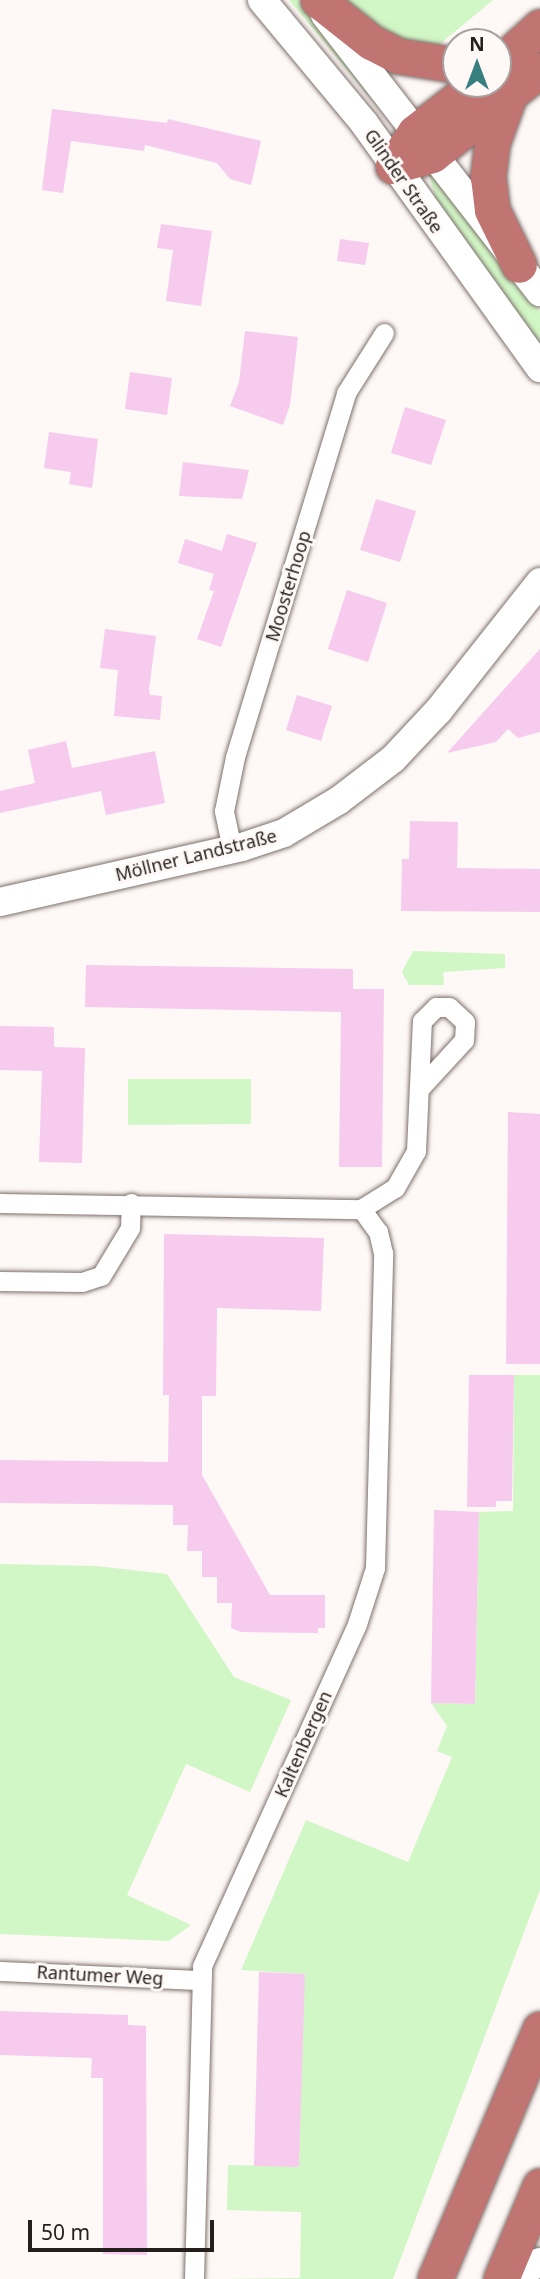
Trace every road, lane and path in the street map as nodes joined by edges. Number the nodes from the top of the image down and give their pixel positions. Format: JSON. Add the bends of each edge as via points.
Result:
{"nodes":[{"id":1,"x":262,"y":0,"type":"edge"},
{"id":2,"x":316,"y":0,"type":"edge"},
{"id":3,"x":536,"y":30,"type":"edge"},
{"id":4,"x":512,"y":43,"type":"edge"},
{"id":5,"x":442,"y":64,"type":"edge"},
{"id":6,"x":512,"y":67,"type":"edge"},
{"id":7,"x":540,"y":70,"type":"edge"},
{"id":8,"x":512,"y":77,"type":"edge"},
{"id":9,"x":464,"y":98,"type":"edge"},
{"id":10,"x":480,"y":98,"type":"edge"},
{"id":11,"x":500,"y":98,"type":"edge"},
{"id":12,"x":423,"y":144,"type":"junction"},
{"id":13,"x":393,"y":166,"type":"junction"},
{"id":14,"x":519,"y":265,"type":"junction"},
{"id":15,"x":540,"y":292,"type":"edge"},
{"id":16,"x":384,"y":333,"type":"dead end"},
{"id":17,"x":540,"y":368,"type":"edge"},
{"id":18,"x":540,"y":582,"type":"edge"},
{"id":19,"x":232,"y":849,"type":"junction"},
{"id":20,"x":0,"y":902,"type":"edge"},
{"id":21,"x":421,"y":1087,"type":"dead end"},
{"id":22,"x":0,"y":1203,"type":"edge"},
{"id":23,"x":131,"y":1203,"type":"junction"},
{"id":24,"x":361,"y":1209,"type":"junction"},
{"id":25,"x":0,"y":1281,"type":"edge"},
{"id":26,"x":0,"y":1970,"type":"edge"},
{"id":27,"x":200,"y":1980,"type":"junction"},
{"id":28,"x":540,"y":2029,"type":"edge"},
{"id":29,"x":540,"y":2186,"type":"edge"},
{"id":30,"x":540,"y":2262,"type":"edge"},
{"id":31,"x":194,"y":2279,"type":"edge"},
{"id":32,"x":435,"y":2279,"type":"edge"},
{"id":33,"x":501,"y":2279,"type":"edge"},
{"id":34,"x":509,"y":2279,"type":"edge"}],
"edges":[{"from":1,"to":13,"type":"main road","name":"Glinder Straße"},
{"from":2,"to":5,"type":"highway","via":[[371,42],[399,56]]},
{"from":2,"to":12,"type":"main road","name":"Glinder Straße"},
{"from":3,"to":4,"type":"highway"},
{"from":3,"to":6,"type":"highway"},
{"from":7,"to":8,"type":"highway"},
{"from":9,"to":12,"type":"highway"},
{"from":10,"to":12,"type":"highway"},
{"from":11,"to":14,"type":"highway","via":[[488,177],[492,210]]},
{"from":12,"to":13,"type":"highway"},
{"from":12,"to":14,"type":"main road","name":"Glinder Straße"},
{"from":13,"to":17,"type":"main road","name":"Glinder Straße"},
{"from":14,"to":15,"type":"main road","name":"Glinder Straße"},
{"from":16,"to":19,"type":"street","name":"Moosterhoop","via":[[346,393],[235,757],[224,811]]},
{"from":18,"to":19,"type":"main road","name":"Möllner Landstraße","via":[[439,710],[393,759],[338,801],[284,833]]},
{"from":19,"to":20,"type":"main road","name":"Möllner Landstraße"},
{"from":21,"to":24,"type":"street","via":[[416,1151],[407,1171],[380,1201]]},
{"from":22,"to":23,"type":"street"},
{"from":23,"to":24,"type":"street"},
{"from":23,"to":25,"type":"street","via":[[130,1228],[102,1276],[82,1282]]},
{"from":24,"to":27,"type":"street","name":"Kaltenbergen","via":[[378,1232],[383,1253],[374,1568],[357,1624],[202,1966]]},
{"from":26,"to":27,"type":"street","name":"Rantumer Weg"},
{"from":27,"to":31,"type":"street","name":"Kaltenbergen"},
{"from":28,"to":32,"type":"highway"},
{"from":29,"to":33,"type":"highway"},
{"from":30,"to":34,"type":"main road"}]}
